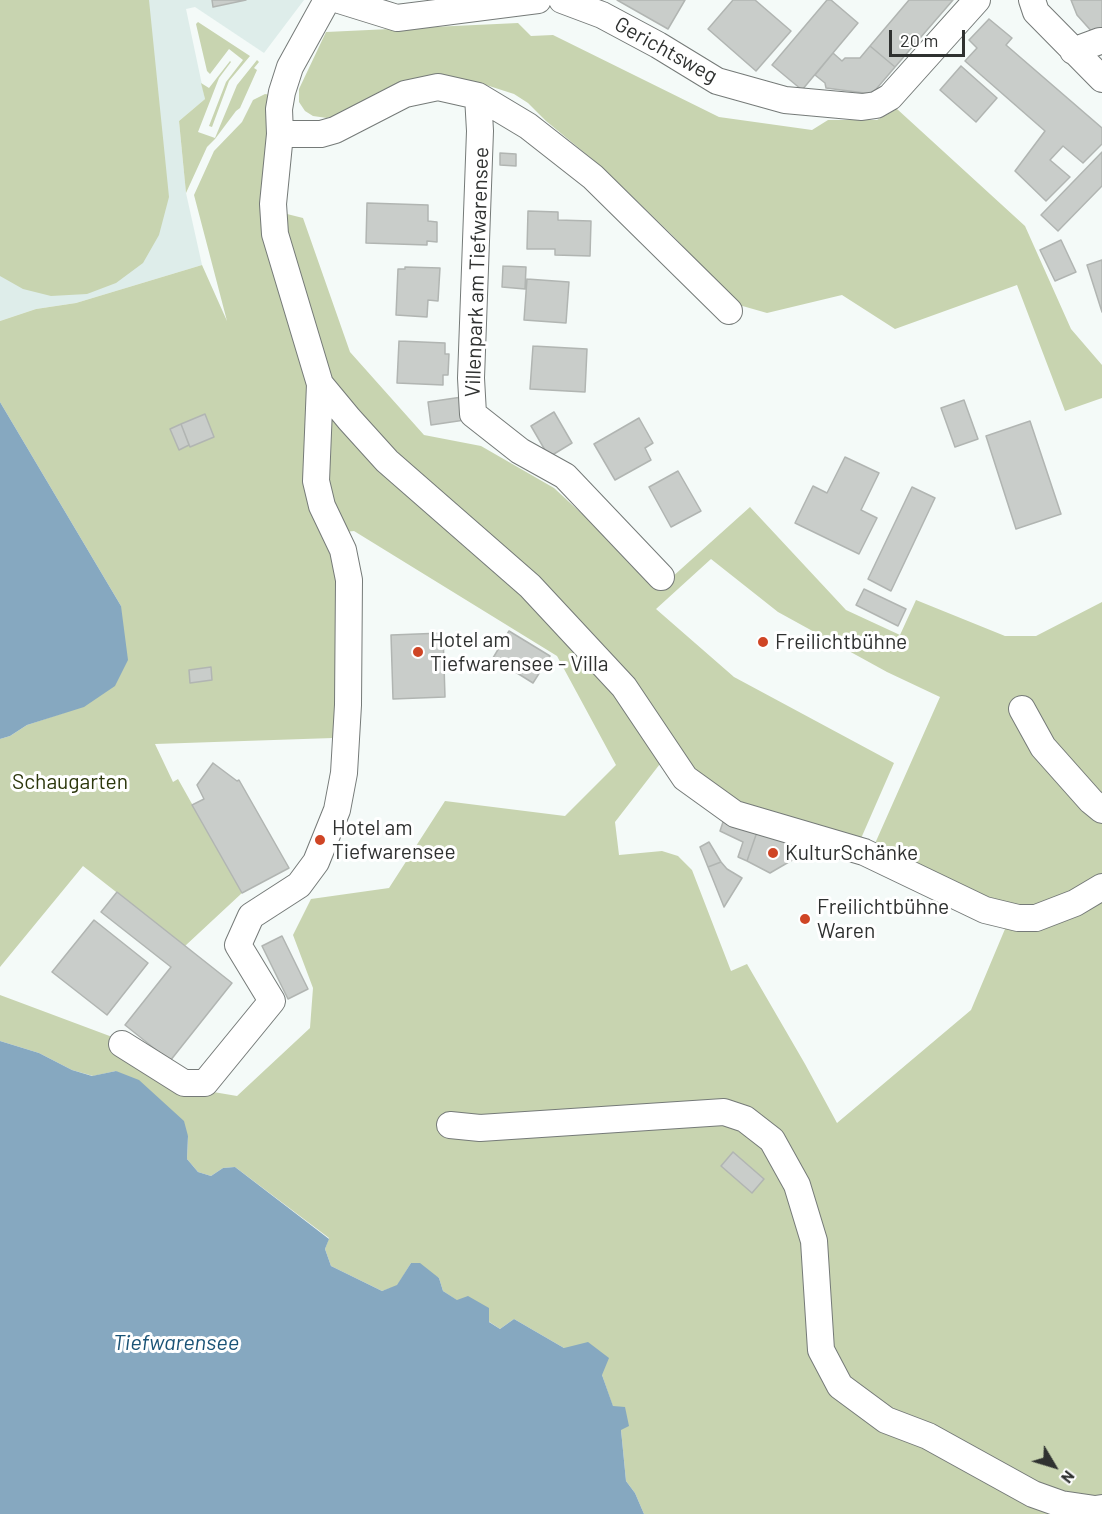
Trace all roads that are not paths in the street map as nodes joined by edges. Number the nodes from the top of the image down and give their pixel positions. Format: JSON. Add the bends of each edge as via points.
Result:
{"nodes":[{"id":1,"x":327,"y":0,"type":"edge"},
{"id":2,"x":339,"y":0,"type":"edge"},
{"id":3,"x":538,"y":0,"type":"edge"},
{"id":4,"x":562,"y":0,"type":"edge"},
{"id":5,"x":977,"y":0,"type":"edge"},
{"id":6,"x":1032,"y":0,"type":"edge"},
{"id":7,"x":1100,"y":41,"type":"dead end"},
{"id":8,"x":1073,"y":51,"type":"junction"},
{"id":9,"x":1102,"y":79,"type":"edge"},
{"id":10,"x":478,"y":96,"type":"junction"},
{"id":11,"x":280,"y":134,"type":"junction"},
{"id":12,"x":729,"y":310,"type":"dead end"},
{"id":13,"x":320,"y":384,"type":"junction"},
{"id":14,"x":662,"y":577,"type":"dead end"},
{"id":15,"x":1022,"y":709,"type":"dead end"},
{"id":16,"x":1102,"y":810,"type":"edge"},
{"id":17,"x":1102,"y":887,"type":"edge"},
{"id":18,"x":122,"y":1044,"type":"dead end"},
{"id":19,"x":450,"y":1125,"type":"dead end"},
{"id":20,"x":1102,"y":1508,"type":"edge"}],
"edges":[{"from":1,"to":11,"type":"street","via":[[290,68],[279,109]]},
{"from":2,"to":3,"type":"street","via":[[397,18]]},
{"from":4,"to":5,"type":"street","name":"Gerichtsweg","via":[[602,15],[717,81],[785,100],[862,107],[890,97]]},
{"from":6,"to":8,"type":"street","via":[[1036,12]]},
{"from":7,"to":8,"type":"street"},
{"from":8,"to":9,"type":"street"},
{"from":10,"to":11,"type":"street","via":[[438,87],[405,94],[335,130]]},
{"from":10,"to":12,"type":"street","via":[[528,126],[593,177]]},
{"from":10,"to":14,"type":"street","name":"Villenpark am Tiefwarensee","via":[[473,414],[520,451],[565,476]]},
{"from":11,"to":13,"type":"street","via":[[273,204],[275,234]]},
{"from":13,"to":17,"type":"street","via":[[387,461],[530,586],[624,687],[685,778],[735,814],[864,852],[985,910],[1018,918],[1036,918],[1075,903]]},
{"from":13,"to":18,"type":"street","via":[[316,481],[322,506],[343,550],[349,580],[348,705],[344,773],[337,810],[316,862],[298,885],[251,916],[238,945],[272,1001],[205,1083],[184,1083]]},
{"from":15,"to":16,"type":"street","via":[[1043,747]]},
{"from":19,"to":20,"type":"street","via":[[480,1128],[724,1112],[745,1119],[772,1140],[797,1185],[814,1241],[821,1350],[840,1386],[886,1420],[928,1436],[1033,1494],[1061,1504]]}]}
